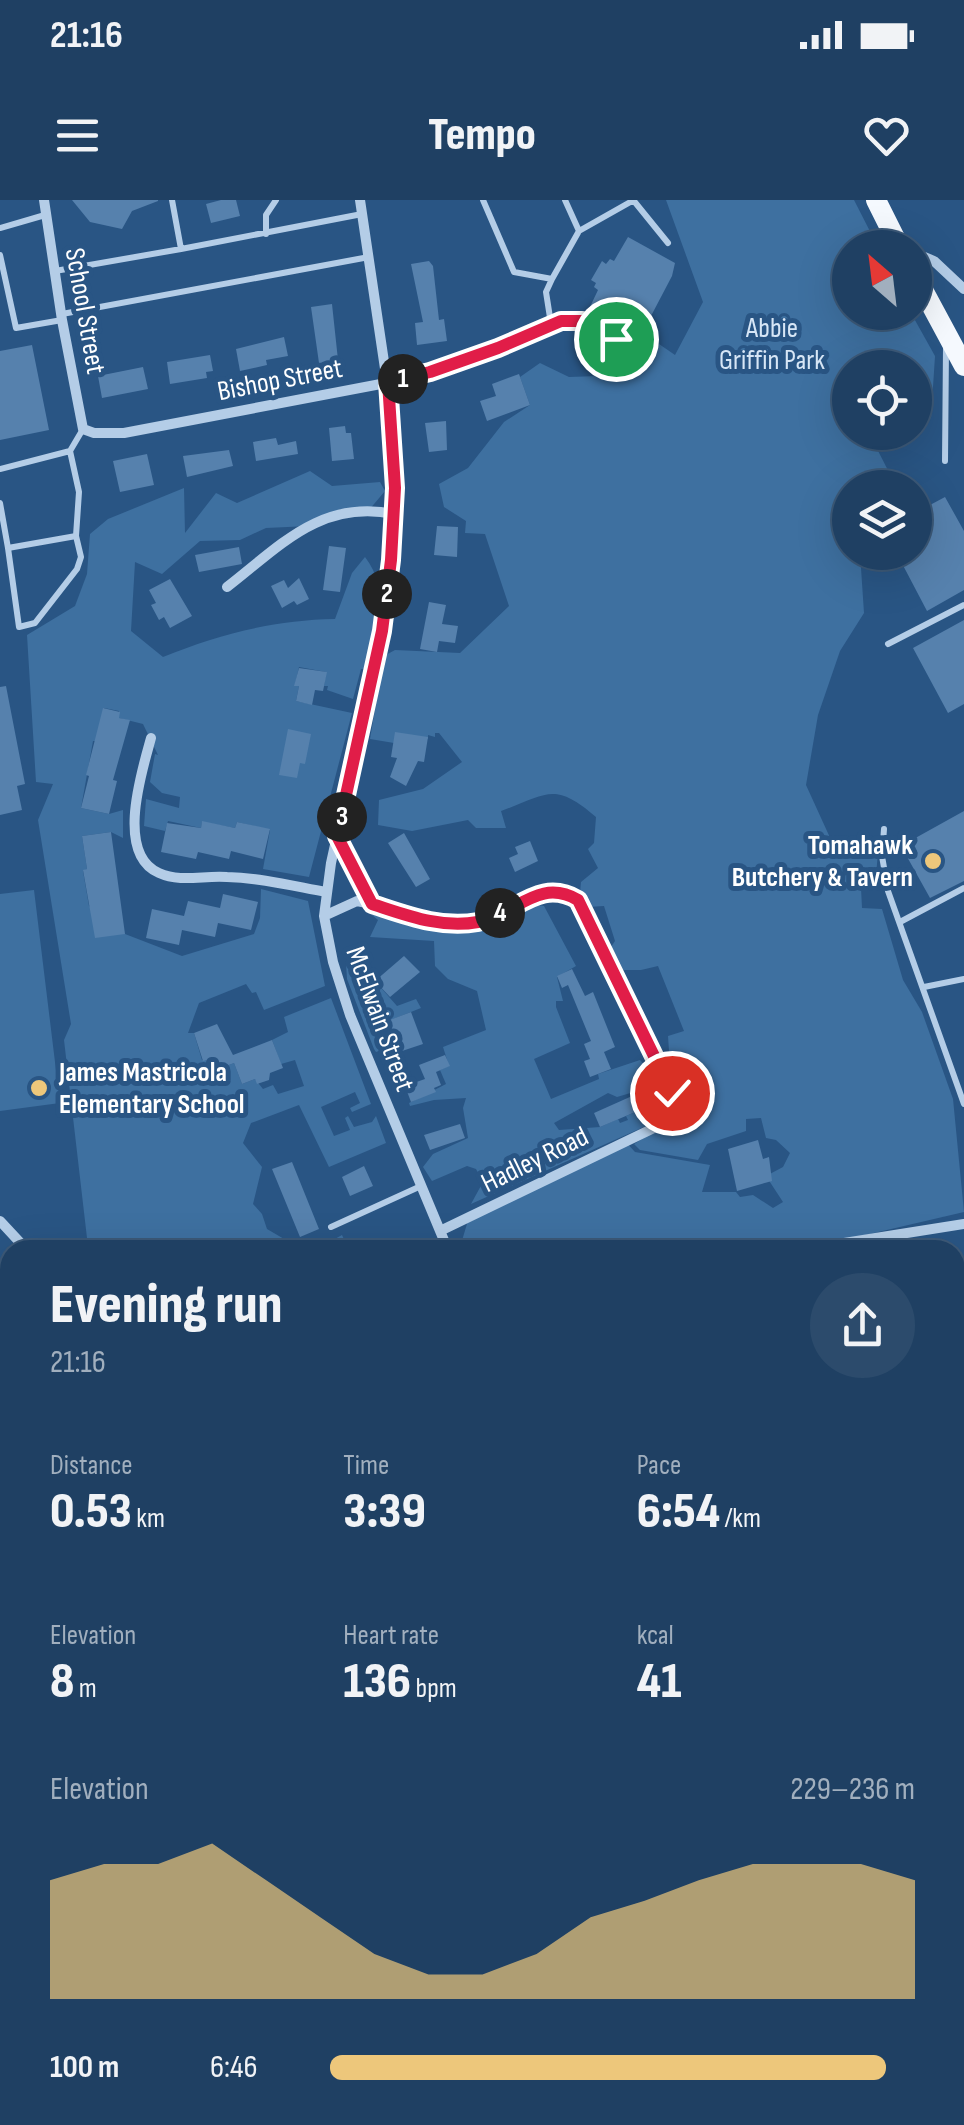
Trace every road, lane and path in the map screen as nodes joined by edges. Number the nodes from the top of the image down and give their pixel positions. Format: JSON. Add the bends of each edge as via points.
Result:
{"nodes":[{"id":1,"x":44,"y":200,"type":"edge"},
{"id":2,"x":172,"y":200,"type":"edge"},
{"id":3,"x":276,"y":200,"type":"edge"},
{"id":4,"x":360,"y":200,"type":"edge"},
{"id":5,"x":483,"y":200,"type":"edge"},
{"id":6,"x":566,"y":200,"type":"edge"},
{"id":7,"x":876,"y":200,"type":"edge"},
{"id":8,"x":634,"y":201,"type":"edge"},
{"id":9,"x":362,"y":214,"type":"junction"},
{"id":10,"x":46,"y":215,"type":"junction"},
{"id":11,"x":0,"y":228,"type":"edge"},
{"id":12,"x":579,"y":230,"type":"junction"},
{"id":13,"x":894,"y":230,"type":"edge"},
{"id":14,"x":266,"y":234,"type":"junction"},
{"id":15,"x":668,"y":244,"type":"dead end"},
{"id":16,"x":181,"y":249,"type":"junction"},
{"id":17,"x":0,"y":255,"type":"edge"},
{"id":18,"x":369,"y":257,"type":"junction"},
{"id":19,"x":932,"y":261,"type":"edge"},
{"id":20,"x":54,"y":271,"type":"junction"},
{"id":21,"x":552,"y":278,"type":"junction"},
{"id":22,"x":964,"y":290,"type":"edge"},
{"id":23,"x":932,"y":306,"type":"edge"},
{"id":24,"x":61,"y":317,"type":"junction"},
{"id":25,"x":551,"y":324,"type":"junction"},
{"id":26,"x":538,"y":330,"type":"joint"},
{"id":27,"x":946,"y":332,"type":"junction"},
{"id":28,"x":616,"y":339,"type":"dead end"},
{"id":29,"x":964,"y":366,"type":"edge"},
{"id":30,"x":388,"y":382,"type":"junction"},
{"id":31,"x":84,"y":429,"type":"junction"},
{"id":32,"x":70,"y":451,"type":"junction"},
{"id":33,"x":945,"y":461,"type":"dead end"},
{"id":34,"x":0,"y":469,"type":"edge"},
{"id":35,"x":0,"y":503,"type":"edge"},
{"id":36,"x":394,"y":514,"type":"junction"},
{"id":37,"x":76,"y":536,"type":"junction"},
{"id":38,"x":8,"y":548,"type":"junction"},
{"id":39,"x":227,"y":587,"type":"dead end"},
{"id":40,"x":964,"y":604,"type":"edge"},
{"id":41,"x":888,"y":644,"type":"dead end"},
{"id":42,"x":150,"y":738,"type":"dead end"},
{"id":43,"x":884,"y":829,"type":"dead end"},
{"id":44,"x":337,"y":836,"type":"junction"},
{"id":45,"x":964,"y":888,"type":"edge"},
{"id":46,"x":326,"y":892,"type":"junction"},
{"id":47,"x":372,"y":904,"type":"junction"},
{"id":48,"x":324,"y":916,"type":"junction"},
{"id":49,"x":900,"y":922,"type":"junction"},
{"id":50,"x":964,"y":979,"type":"edge"},
{"id":51,"x":924,"y":987,"type":"junction"},
{"id":52,"x":964,"y":1104,"type":"edge"},
{"id":53,"x":421,"y":1186,"type":"junction"},
{"id":54,"x":0,"y":1222,"type":"edge"},
{"id":55,"x":964,"y":1224,"type":"edge"},
{"id":56,"x":331,"y":1227,"type":"dead end"},
{"id":57,"x":440,"y":1231,"type":"junction"},
{"id":58,"x":18,"y":1240,"type":"edge"},
{"id":59,"x":444,"y":1240,"type":"edge"},
{"id":60,"x":863,"y":1240,"type":"edge"}],
"edges":[{"from":1,"to":10,"type":"street","name":"School Street"},
{"from":2,"to":16,"type":"lane"},
{"from":3,"to":14,"type":"lane","via":[[266,215]]},
{"from":4,"to":9,"type":"street","name":"McElwain Street"},
{"from":5,"to":21,"type":"lane","via":[[514,272]]},
{"from":6,"to":12,"type":"lane"},
{"from":7,"to":13,"type":"main road"},
{"from":8,"to":12,"type":"lane"},
{"from":8,"to":15,"type":"lane"},
{"from":9,"to":14,"type":"lane"},
{"from":9,"to":18,"type":"street","name":"McElwain Street"},
{"from":10,"to":11,"type":"lane"},
{"from":10,"to":20,"type":"street","name":"School Street"},
{"from":12,"to":21,"type":"lane"},
{"from":14,"to":16,"type":"lane"},
{"from":16,"to":20,"type":"lane"},
{"from":17,"to":24,"type":"lane","via":[[16,328]]},
{"from":18,"to":24,"type":"lane"},
{"from":18,"to":30,"type":"street","name":"McElwain Street"},
{"from":19,"to":22,"type":"street"},
{"from":20,"to":24,"type":"street","name":"School Street"},
{"from":21,"to":25,"type":"lane","via":[[546,292]]},
{"from":23,"to":27,"type":"main road"},
{"from":24,"to":31,"type":"street","name":"School Street"},
{"from":25,"to":26,"type":"lane"},
{"from":25,"to":28,"type":"lane","via":[[582,321]]},
{"from":26,"to":30,"type":"street","name":"Bishop Street"},
{"from":27,"to":29,"type":"main road"},
{"from":27,"to":33,"type":"lane"},
{"from":30,"to":31,"type":"street","name":"Bishop Street","via":[[124,433]]},
{"from":30,"to":36,"type":"street","name":"McElwain Street"},
{"from":31,"to":32,"type":"lane"},
{"from":32,"to":34,"type":"lane"},
{"from":32,"to":37,"type":"lane","via":[[79,492]]},
{"from":35,"to":38,"type":"lane"},
{"from":36,"to":39,"type":"street","via":[[350,511],[318,520]]},
{"from":36,"to":44,"type":"street","name":"McElwain Street","via":[[382,631]]},
{"from":37,"to":38,"type":"lane"},
{"from":37,"to":38,"type":"lane","via":[[77,569],[35,622],[19,627]]},
{"from":40,"to":41,"type":"lane"},
{"from":42,"to":46,"type":"street","via":[[134,827],[143,860],[156,872]]},
{"from":43,"to":49,"type":"lane","via":[[888,891]]},
{"from":44,"to":46,"type":"street","name":"McElwain Street"},
{"from":44,"to":47,"type":"street"},
{"from":45,"to":49,"type":"lane"},
{"from":46,"to":48,"type":"street","name":"McElwain Street"},
{"from":47,"to":48,"type":"street","name":"Hadley Road","via":[[357,901]]},
{"from":47,"to":57,"type":"street","name":"Hadley Road","via":[[444,924],[480,922],[544,892],[562,890],[578,900],[672,1093],[672,1112],[658,1126]]},
{"from":48,"to":53,"type":"street","name":"McElwain Street","via":[[340,987]]},
{"from":49,"to":51,"type":"lane"},
{"from":50,"to":51,"type":"lane"},
{"from":51,"to":52,"type":"lane"},
{"from":53,"to":56,"type":"lane"},
{"from":53,"to":57,"type":"street","name":"McElwain Street"},
{"from":54,"to":58,"type":"street"},
{"from":55,"to":60,"type":"street"},
{"from":57,"to":59,"type":"street","name":"McElwain Street"}]}
